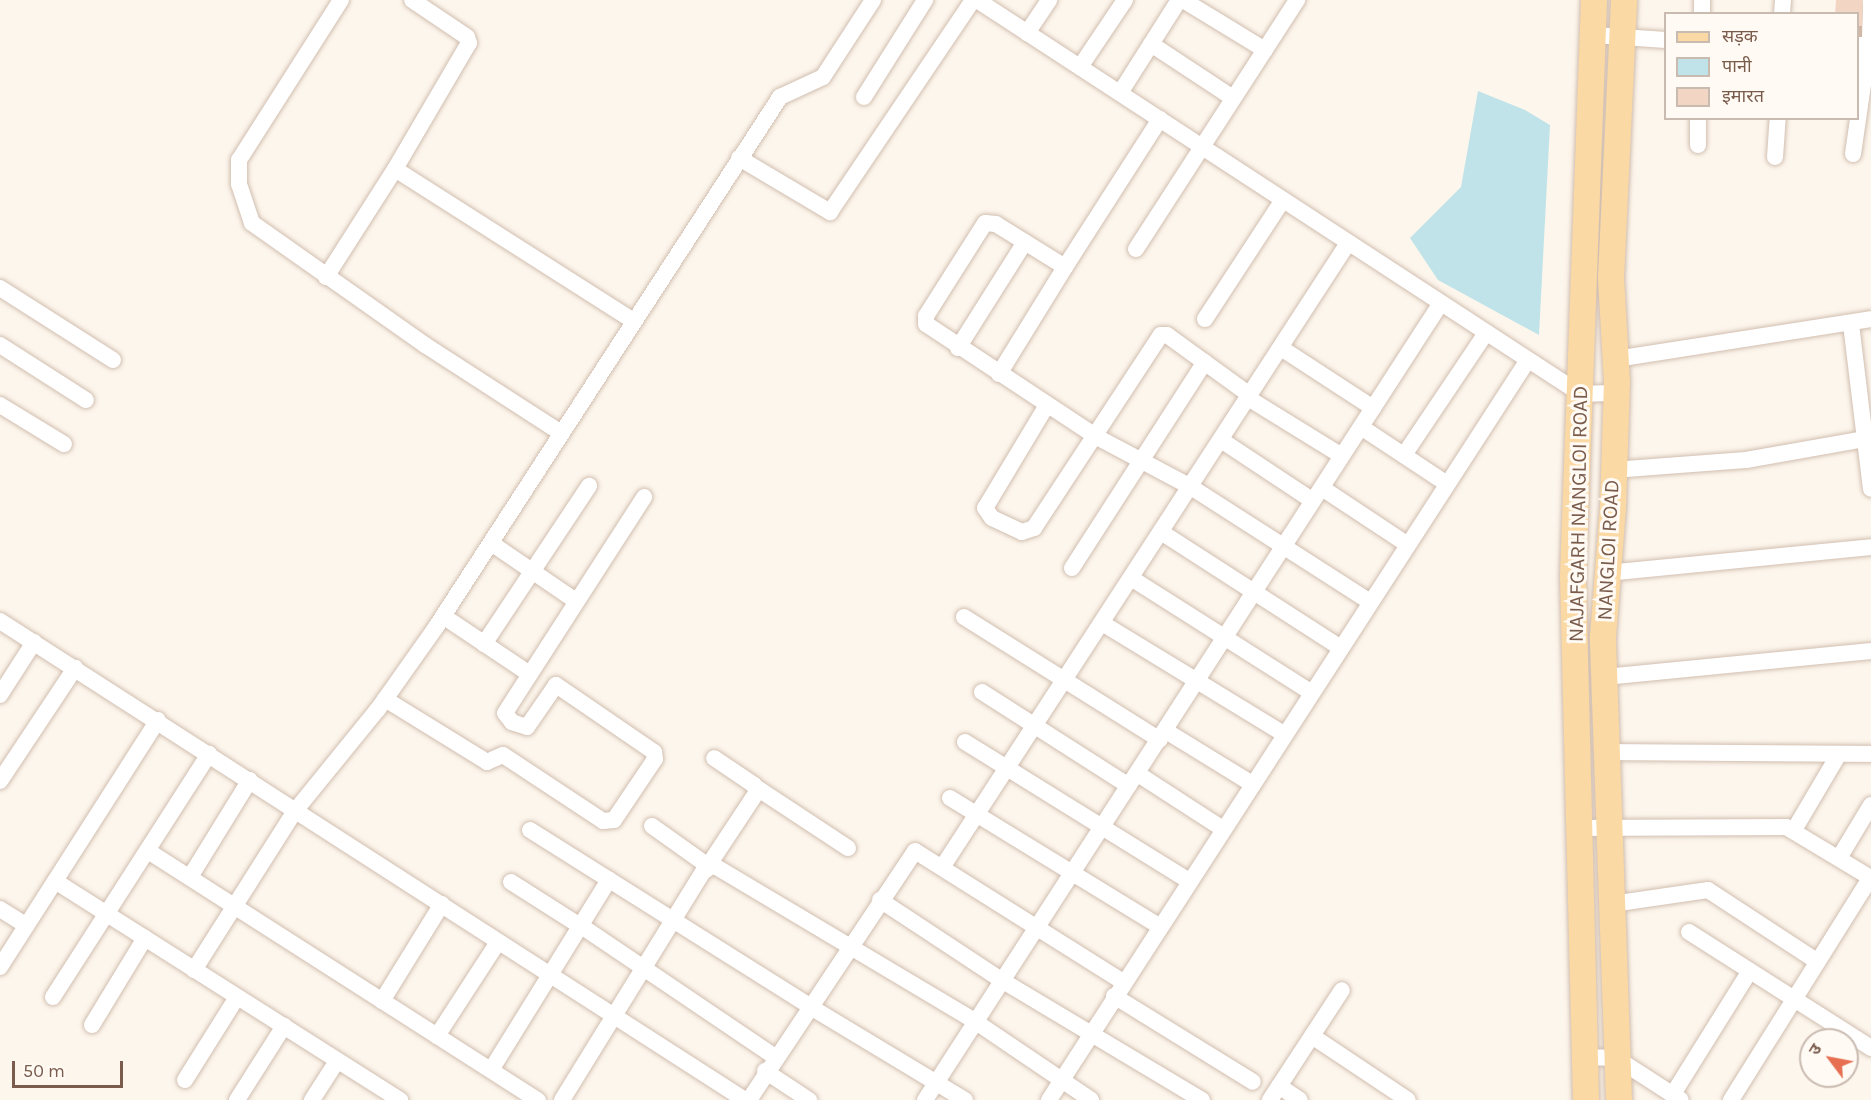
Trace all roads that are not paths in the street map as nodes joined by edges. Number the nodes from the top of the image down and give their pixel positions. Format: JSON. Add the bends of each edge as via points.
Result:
{"nodes":[{"id":1,"x":341,"y":0,"type":"edge"},
{"id":2,"x":412,"y":0,"type":"edge"},
{"id":3,"x":873,"y":0,"type":"edge"},
{"id":4,"x":926,"y":0,"type":"edge"},
{"id":5,"x":975,"y":0,"type":"edge"},
{"id":6,"x":1049,"y":0,"type":"edge"},
{"id":7,"x":1125,"y":0,"type":"edge"},
{"id":8,"x":1181,"y":0,"type":"edge"},
{"id":9,"x":1594,"y":0,"type":"edge"},
{"id":10,"x":1624,"y":0,"type":"edge"},
{"id":11,"x":1866,"y":0,"type":"edge"},
{"id":12,"x":1290,"y":2,"type":"edge"},
{"id":13,"x":997,"y":5,"type":"edge"},
{"id":14,"x":1027,"y":33,"type":"junction"},
{"id":15,"x":1593,"y":34,"type":"junction"},
{"id":16,"x":1622,"y":36,"type":"junction"},
{"id":17,"x":1664,"y":40,"type":"edge"},
{"id":18,"x":1151,"y":44,"type":"junction"},
{"id":19,"x":1265,"y":50,"type":"junction"},
{"id":20,"x":1865,"y":57,"type":"edge"},
{"id":21,"x":1080,"y":67,"type":"junction"},
{"id":22,"x":1120,"y":93,"type":"junction"},
{"id":23,"x":864,"y":98,"type":"dead end"},
{"id":24,"x":1233,"y":98,"type":"junction"},
{"id":25,"x":1859,"y":106,"type":"edge"},
{"id":26,"x":1160,"y":119,"type":"junction"},
{"id":27,"x":1698,"y":120,"type":"edge"},
{"id":28,"x":1778,"y":120,"type":"edge"},
{"id":29,"x":1857,"y":120,"type":"edge"},
{"id":30,"x":1698,"y":145,"type":"dead end"},
{"id":31,"x":1203,"y":146,"type":"junction"},
{"id":32,"x":1853,"y":154,"type":"dead end"},
{"id":33,"x":740,"y":158,"type":"junction"},
{"id":34,"x":1775,"y":158,"type":"dead end"},
{"id":35,"x":395,"y":169,"type":"junction"},
{"id":36,"x":1283,"y":200,"type":"junction"},
{"id":37,"x":1025,"y":242,"type":"junction"},
{"id":38,"x":1348,"y":243,"type":"junction"},
{"id":39,"x":1136,"y":249,"type":"dead end"},
{"id":40,"x":1065,"y":267,"type":"junction"},
{"id":41,"x":326,"y":278,"type":"junction"},
{"id":42,"x":0,"y":288,"type":"edge"},
{"id":43,"x":1441,"y":303,"type":"junction"},
{"id":44,"x":1205,"y":319,"type":"dead end"},
{"id":45,"x":1871,"y":319,"type":"edge"},
{"id":46,"x":632,"y":320,"type":"junction"},
{"id":47,"x":1851,"y":324,"type":"junction"},
{"id":48,"x":1486,"y":333,"type":"junction"},
{"id":49,"x":0,"y":345,"type":"edge"},
{"id":50,"x":958,"y":348,"type":"junction"},
{"id":51,"x":1281,"y":348,"type":"junction"},
{"id":52,"x":1616,"y":359,"type":"junction"},
{"id":53,"x":113,"y":360,"type":"dead end"},
{"id":54,"x":1528,"y":360,"type":"junction"},
{"id":55,"x":1205,"y":362,"type":"junction"},
{"id":56,"x":999,"y":374,"type":"junction"},
{"id":57,"x":1617,"y":393,"type":"junction"},
{"id":58,"x":1581,"y":394,"type":"junction"},
{"id":59,"x":1246,"y":395,"type":"junction"},
{"id":60,"x":86,"y":400,"type":"dead end"},
{"id":61,"x":0,"y":405,"type":"edge"},
{"id":62,"x":1047,"y":405,"type":"junction"},
{"id":63,"x":1374,"y":408,"type":"junction"},
{"id":64,"x":1361,"y":427,"type":"junction"},
{"id":65,"x":561,"y":433,"type":"junction"},
{"id":66,"x":1095,"y":436,"type":"junction"},
{"id":67,"x":1868,"y":439,"type":"edge"},
{"id":68,"x":1221,"y":440,"type":"junction"},
{"id":69,"x":64,"y":444,"type":"dead end"},
{"id":70,"x":1404,"y":455,"type":"junction"},
{"id":71,"x":1342,"y":456,"type":"junction"},
{"id":72,"x":1139,"y":461,"type":"junction"},
{"id":73,"x":1613,"y":470,"type":"junction"},
{"id":74,"x":1447,"y":484,"type":"junction"},
{"id":75,"x":589,"y":486,"type":"dead end"},
{"id":76,"x":1191,"y":487,"type":"junction"},
{"id":77,"x":1871,"y":489,"type":"edge"},
{"id":78,"x":1317,"y":495,"type":"junction"},
{"id":79,"x":644,"y":497,"type":"dead end"},
{"id":80,"x":1161,"y":532,"type":"junction"},
{"id":81,"x":491,"y":543,"type":"junction"},
{"id":82,"x":1408,"y":545,"type":"junction"},
{"id":83,"x":1284,"y":546,"type":"junction"},
{"id":84,"x":1871,"y":547,"type":"edge"},
{"id":85,"x":1072,"y":568,"type":"dead end"},
{"id":86,"x":533,"y":572,"type":"junction"},
{"id":87,"x":1607,"y":573,"type":"junction"},
{"id":88,"x":1131,"y":578,"type":"junction"},
{"id":89,"x":1256,"y":590,"type":"junction"},
{"id":90,"x":576,"y":601,"type":"junction"},
{"id":91,"x":1370,"y":602,"type":"junction"},
{"id":92,"x":442,"y":616,"type":"junction"},
{"id":93,"x":964,"y":617,"type":"dead end"},
{"id":94,"x":0,"y":621,"type":"edge"},
{"id":95,"x":1102,"y":623,"type":"junction"},
{"id":96,"x":1227,"y":636,"type":"junction"},
{"id":97,"x":34,"y":642,"type":"junction"},
{"id":98,"x":484,"y":644,"type":"junction"},
{"id":99,"x":1341,"y":648,"type":"junction"},
{"id":100,"x":1871,"y":651,"type":"edge"},
{"id":101,"x":75,"y":668,"type":"junction"},
{"id":102,"x":528,"y":674,"type":"junction"},
{"id":103,"x":1605,"y":677,"type":"junction"},
{"id":104,"x":1063,"y":679,"type":"junction"},
{"id":105,"x":1197,"y":682,"type":"junction"},
{"id":106,"x":982,"y":692,"type":"dead end"},
{"id":107,"x":1311,"y":693,"type":"junction"},
{"id":108,"x":0,"y":695,"type":"edge"},
{"id":109,"x":385,"y":699,"type":"junction"},
{"id":110,"x":158,"y":720,"type":"junction"},
{"id":111,"x":1033,"y":724,"type":"junction"},
{"id":112,"x":1284,"y":734,"type":"junction"},
{"id":113,"x":1163,"y":735,"type":"junction"},
{"id":114,"x":964,"y":742,"type":"dead end"},
{"id":115,"x":1608,"y":752,"type":"junction"},
{"id":116,"x":209,"y":754,"type":"junction"},
{"id":117,"x":1839,"y":754,"type":"junction"},
{"id":118,"x":1871,"y":754,"type":"edge"},
{"id":119,"x":714,"y":758,"type":"dead end"},
{"id":120,"x":1005,"y":767,"type":"junction"},
{"id":121,"x":0,"y":780,"type":"edge"},
{"id":122,"x":250,"y":780,"type":"junction"},
{"id":123,"x":1134,"y":780,"type":"junction"},
{"id":124,"x":1252,"y":784,"type":"junction"},
{"id":125,"x":757,"y":788,"type":"junction"},
{"id":126,"x":950,"y":798,"type":"dead end"},
{"id":127,"x":1871,"y":805,"type":"edge"},
{"id":128,"x":295,"y":811,"type":"junction"},
{"id":129,"x":976,"y":813,"type":"junction"},
{"id":130,"x":652,"y":826,"type":"dead end"},
{"id":131,"x":1102,"y":827,"type":"junction"},
{"id":132,"x":1610,"y":827,"type":"junction"},
{"id":133,"x":1580,"y":828,"type":"junction"},
{"id":134,"x":1223,"y":829,"type":"junction"},
{"id":135,"x":530,"y":830,"type":"dead end"},
{"id":136,"x":1794,"y":830,"type":"junction"},
{"id":137,"x":848,"y":848,"type":"dead end"},
{"id":138,"x":147,"y":851,"type":"junction"},
{"id":139,"x":1839,"y":858,"type":"junction"},
{"id":140,"x":708,"y":866,"type":"junction"},
{"id":141,"x":943,"y":866,"type":"junction"},
{"id":142,"x":1073,"y":873,"type":"junction"},
{"id":143,"x":190,"y":877,"type":"junction"},
{"id":144,"x":1871,"y":878,"type":"edge"},
{"id":145,"x":55,"y":880,"type":"junction"},
{"id":146,"x":609,"y":880,"type":"junction"},
{"id":147,"x":1189,"y":881,"type":"junction"},
{"id":148,"x":511,"y":882,"type":"dead end"},
{"id":149,"x":880,"y":900,"type":"junction"},
{"id":150,"x":237,"y":904,"type":"junction"},
{"id":151,"x":442,"y":904,"type":"junction"},
{"id":152,"x":1612,"y":904,"type":"junction"},
{"id":153,"x":0,"y":909,"type":"edge"},
{"id":154,"x":107,"y":914,"type":"junction"},
{"id":155,"x":674,"y":919,"type":"junction"},
{"id":156,"x":26,"y":926,"type":"junction"},
{"id":157,"x":580,"y":926,"type":"junction"},
{"id":158,"x":1159,"y":926,"type":"junction"},
{"id":159,"x":1038,"y":927,"type":"junction"},
{"id":160,"x":1689,"y":932,"type":"dead end"},
{"id":161,"x":145,"y":938,"type":"junction"},
{"id":162,"x":498,"y":942,"type":"junction"},
{"id":163,"x":848,"y":947,"type":"junction"},
{"id":164,"x":1818,"y":962,"type":"junction"},
{"id":165,"x":0,"y":967,"type":"edge"},
{"id":166,"x":644,"y":969,"type":"junction"},
{"id":167,"x":194,"y":970,"type":"junction"},
{"id":168,"x":1750,"y":971,"type":"junction"},
{"id":169,"x":547,"y":976,"type":"junction"},
{"id":170,"x":1003,"y":981,"type":"junction"},
{"id":171,"x":1123,"y":981,"type":"junction"},
{"id":172,"x":1342,"y":990,"type":"dead end"},
{"id":173,"x":1114,"y":996,"type":"junction"},
{"id":174,"x":53,"y":997,"type":"dead end"},
{"id":175,"x":237,"y":997,"type":"junction"},
{"id":176,"x":1795,"y":999,"type":"junction"},
{"id":177,"x":382,"y":1001,"type":"junction"},
{"id":178,"x":808,"y":1006,"type":"junction"},
{"id":179,"x":614,"y":1018,"type":"junction"},
{"id":180,"x":976,"y":1022,"type":"junction"},
{"id":181,"x":92,"y":1025,"type":"dead end"},
{"id":182,"x":284,"y":1026,"type":"junction"},
{"id":183,"x":1092,"y":1034,"type":"junction"},
{"id":184,"x":1312,"y":1035,"type":"junction"},
{"id":185,"x":437,"y":1036,"type":"junction"},
{"id":186,"x":1871,"y":1048,"type":"edge"},
{"id":187,"x":775,"y":1057,"type":"junction"},
{"id":188,"x":1585,"y":1057,"type":"junction"},
{"id":189,"x":1616,"y":1058,"type":"junction"},
{"id":190,"x":337,"y":1061,"type":"junction"},
{"id":191,"x":491,"y":1070,"type":"junction"},
{"id":192,"x":765,"y":1071,"type":"junction"},
{"id":193,"x":185,"y":1080,"type":"dead end"},
{"id":194,"x":1062,"y":1081,"type":"junction"},
{"id":195,"x":1253,"y":1082,"type":"dead end"},
{"id":196,"x":935,"y":1084,"type":"junction"},
{"id":197,"x":1275,"y":1093,"type":"edge"},
{"id":198,"x":1677,"y":1097,"type":"edge"},
{"id":199,"x":237,"y":1100,"type":"edge"},
{"id":200,"x":312,"y":1100,"type":"edge"},
{"id":201,"x":400,"y":1100,"type":"edge"},
{"id":202,"x":538,"y":1100,"type":"edge"},
{"id":203,"x":562,"y":1100,"type":"edge"},
{"id":204,"x":747,"y":1100,"type":"edge"},
{"id":205,"x":809,"y":1100,"type":"edge"},
{"id":206,"x":925,"y":1100,"type":"edge"},
{"id":207,"x":965,"y":1100,"type":"edge"},
{"id":208,"x":1049,"y":1100,"type":"edge"},
{"id":209,"x":1091,"y":1100,"type":"edge"},
{"id":210,"x":1202,"y":1100,"type":"edge"},
{"id":211,"x":1300,"y":1100,"type":"edge"},
{"id":212,"x":1408,"y":1100,"type":"edge"},
{"id":213,"x":1586,"y":1100,"type":"edge"},
{"id":214,"x":1619,"y":1100,"type":"edge"},
{"id":215,"x":1731,"y":1100,"type":"edge"}],
"edges":[{"from":1,"to":41,"type":"street","via":[[239,159],[237,170],[252,223]]},
{"from":2,"to":35,"type":"street","via":[[467,37],[469,43]]},
{"from":3,"to":33,"type":"street","via":[[823,77],[780,98]]},
{"from":4,"to":23,"type":"street"},
{"from":5,"to":13,"type":"street"},
{"from":5,"to":33,"type":"street","via":[[830,212]]},
{"from":6,"to":14,"type":"street"},
{"from":7,"to":21,"type":"street"},
{"from":8,"to":18,"type":"street"},
{"from":8,"to":19,"type":"street"},
{"from":9,"to":15,"type":"main road","name":"NAJAFGARH NANGLOI ROAD"},
{"from":10,"to":16,"type":"main road","name":"NANGLOI ROAD"},
{"from":11,"to":20,"type":"street"},
{"from":12,"to":19,"type":"street"},
{"from":13,"to":14,"type":"street"},
{"from":14,"to":21,"type":"street"},
{"from":15,"to":16,"type":"street"},
{"from":15,"to":58,"type":"main road","name":"NAJAFGARH NANGLOI ROAD"},
{"from":16,"to":17,"type":"street"},
{"from":16,"to":52,"type":"main road","name":"NANGLOI ROAD","via":[[1611,278]]},
{"from":18,"to":22,"type":"street"},
{"from":18,"to":24,"type":"street"},
{"from":19,"to":24,"type":"street"},
{"from":20,"to":25,"type":"street"},
{"from":21,"to":22,"type":"street"},
{"from":22,"to":26,"type":"street"},
{"from":24,"to":31,"type":"street"},
{"from":26,"to":31,"type":"street"},
{"from":26,"to":40,"type":"street"},
{"from":27,"to":30,"type":"street"},
{"from":28,"to":34,"type":"street"},
{"from":29,"to":32,"type":"street"},
{"from":31,"to":36,"type":"street"},
{"from":31,"to":39,"type":"street"},
{"from":33,"to":46,"type":"street"},
{"from":35,"to":41,"type":"street"},
{"from":35,"to":46,"type":"street"},
{"from":36,"to":38,"type":"street"},
{"from":36,"to":44,"type":"street"},
{"from":37,"to":40,"type":"street"},
{"from":37,"to":50,"type":"street"},
{"from":37,"to":50,"type":"street","via":[[992,222],[982,226],[926,316],[930,329]]},
{"from":38,"to":43,"type":"street"},
{"from":38,"to":51,"type":"street"},
{"from":40,"to":56,"type":"street"},
{"from":41,"to":65,"type":"street"},
{"from":42,"to":53,"type":"street"},
{"from":43,"to":48,"type":"street"},
{"from":43,"to":63,"type":"street"},
{"from":45,"to":47,"type":"street"},
{"from":46,"to":65,"type":"street"},
{"from":47,"to":52,"type":"street"},
{"from":47,"to":67,"type":"street"},
{"from":48,"to":54,"type":"street"},
{"from":48,"to":70,"type":"street"},
{"from":49,"to":60,"type":"street"},
{"from":50,"to":56,"type":"street"},
{"from":51,"to":59,"type":"street"},
{"from":51,"to":63,"type":"street"},
{"from":52,"to":57,"type":"main road","name":"NANGLOI ROAD"},
{"from":54,"to":58,"type":"street"},
{"from":54,"to":74,"type":"street"},
{"from":55,"to":59,"type":"street"},
{"from":55,"to":66,"type":"street","via":[[1167,335],[1161,335]]},
{"from":55,"to":72,"type":"street"},
{"from":56,"to":62,"type":"street"},
{"from":57,"to":58,"type":"street"},
{"from":57,"to":73,"type":"main road","name":"NANGLOI ROAD"},
{"from":58,"to":133,"type":"main road","name":"NAJAFGARH NANGLOI ROAD","via":[[1573,576]]},
{"from":59,"to":68,"type":"street"},
{"from":59,"to":71,"type":"street"},
{"from":61,"to":69,"type":"street"},
{"from":62,"to":66,"type":"street"},
{"from":62,"to":66,"type":"street","via":[[987,503],[987,514],[992,518],[1022,532],[1034,528]]},
{"from":63,"to":64,"type":"street"},
{"from":64,"to":70,"type":"street"},
{"from":64,"to":71,"type":"street"},
{"from":65,"to":81,"type":"street"},
{"from":66,"to":72,"type":"street"},
{"from":67,"to":73,"type":"street","via":[[1746,460]]},
{"from":67,"to":77,"type":"street"},
{"from":68,"to":76,"type":"street"},
{"from":68,"to":78,"type":"street"},
{"from":70,"to":74,"type":"street"},
{"from":71,"to":78,"type":"street"},
{"from":72,"to":76,"type":"street"},
{"from":72,"to":85,"type":"street"},
{"from":73,"to":87,"type":"main road","name":"NANGLOI ROAD"},
{"from":74,"to":82,"type":"street"},
{"from":75,"to":86,"type":"street"},
{"from":76,"to":80,"type":"street"},
{"from":76,"to":83,"type":"street"},
{"from":78,"to":82,"type":"street"},
{"from":78,"to":83,"type":"street"},
{"from":79,"to":90,"type":"street"},
{"from":80,"to":88,"type":"street"},
{"from":80,"to":89,"type":"street"},
{"from":81,"to":86,"type":"street"},
{"from":81,"to":92,"type":"street"},
{"from":82,"to":91,"type":"street"},
{"from":83,"to":89,"type":"street"},
{"from":83,"to":91,"type":"street"},
{"from":84,"to":87,"type":"street"},
{"from":86,"to":90,"type":"street"},
{"from":86,"to":98,"type":"street"},
{"from":87,"to":103,"type":"main road","name":"NANGLOI ROAD"},
{"from":88,"to":95,"type":"street"},
{"from":88,"to":96,"type":"street"},
{"from":89,"to":96,"type":"street"},
{"from":89,"to":99,"type":"street"},
{"from":90,"to":102,"type":"street"},
{"from":91,"to":99,"type":"street"},
{"from":92,"to":98,"type":"street"},
{"from":92,"to":109,"type":"street"},
{"from":93,"to":104,"type":"street"},
{"from":94,"to":97,"type":"street"},
{"from":95,"to":104,"type":"street"},
{"from":95,"to":105,"type":"street"},
{"from":96,"to":105,"type":"street"},
{"from":96,"to":107,"type":"street"},
{"from":97,"to":101,"type":"street"},
{"from":97,"to":108,"type":"street"},
{"from":98,"to":102,"type":"street"},
{"from":99,"to":107,"type":"street"},
{"from":100,"to":103,"type":"street"},
{"from":101,"to":110,"type":"street"},
{"from":101,"to":121,"type":"street"},
{"from":102,"to":109,"type":"street","via":[[505,713],[512,722],[527,727],[556,685],[656,754],[610,823],[503,755],[487,762]]},
{"from":103,"to":115,"type":"main road","name":"NANGLOI ROAD"},
{"from":104,"to":111,"type":"street"},
{"from":104,"to":113,"type":"street"},
{"from":105,"to":112,"type":"street"},
{"from":105,"to":113,"type":"street"},
{"from":106,"to":111,"type":"street"},
{"from":107,"to":112,"type":"street"},
{"from":109,"to":128,"type":"street"},
{"from":110,"to":116,"type":"street"},
{"from":110,"to":145,"type":"street"},
{"from":111,"to":120,"type":"street"},
{"from":111,"to":123,"type":"street"},
{"from":112,"to":124,"type":"street"},
{"from":113,"to":123,"type":"street"},
{"from":113,"to":124,"type":"street"},
{"from":114,"to":120,"type":"street"},
{"from":115,"to":117,"type":"street"},
{"from":115,"to":132,"type":"main road","name":"NANGLOI ROAD"},
{"from":116,"to":122,"type":"street"},
{"from":116,"to":138,"type":"street"},
{"from":117,"to":118,"type":"street"},
{"from":117,"to":136,"type":"street"},
{"from":119,"to":125,"type":"street"},
{"from":120,"to":129,"type":"street"},
{"from":120,"to":131,"type":"street"},
{"from":122,"to":128,"type":"street"},
{"from":122,"to":143,"type":"street"},
{"from":123,"to":131,"type":"street"},
{"from":123,"to":134,"type":"street"},
{"from":124,"to":134,"type":"street"},
{"from":125,"to":137,"type":"street"},
{"from":125,"to":140,"type":"street"},
{"from":126,"to":129,"type":"street"},
{"from":127,"to":139,"type":"street"},
{"from":128,"to":150,"type":"street"},
{"from":128,"to":151,"type":"street"},
{"from":129,"to":141,"type":"street"},
{"from":129,"to":142,"type":"street"},
{"from":130,"to":140,"type":"street"},
{"from":131,"to":142,"type":"street"},
{"from":131,"to":147,"type":"street"},
{"from":132,"to":133,"type":"street"},
{"from":132,"to":136,"type":"street","via":[[1751,825]]},
{"from":132,"to":152,"type":"main road","name":"NANGLOI ROAD"},
{"from":133,"to":188,"type":"main road","name":"NAJAFGARH NANGLOI ROAD"},
{"from":134,"to":147,"type":"street"},
{"from":135,"to":146,"type":"street"},
{"from":136,"to":139,"type":"street"},
{"from":138,"to":143,"type":"street"},
{"from":138,"to":154,"type":"street"},
{"from":139,"to":144,"type":"street"},
{"from":140,"to":155,"type":"street"},
{"from":140,"to":163,"type":"street","via":[[734,875]]},
{"from":141,"to":149,"type":"street","via":[[920,853],[910,853]]},
{"from":141,"to":159,"type":"street"},
{"from":142,"to":158,"type":"street"},
{"from":142,"to":159,"type":"street"},
{"from":143,"to":150,"type":"street"},
{"from":144,"to":164,"type":"street"},
{"from":145,"to":154,"type":"street"},
{"from":145,"to":156,"type":"street"},
{"from":146,"to":155,"type":"street"},
{"from":146,"to":157,"type":"street"},
{"from":147,"to":158,"type":"street"},
{"from":148,"to":157,"type":"street"},
{"from":149,"to":163,"type":"street"},
{"from":149,"to":170,"type":"street"},
{"from":150,"to":167,"type":"street"},
{"from":150,"to":177,"type":"street"},
{"from":151,"to":162,"type":"street"},
{"from":151,"to":177,"type":"street"},
{"from":152,"to":164,"type":"street","via":[[1708,891]]},
{"from":152,"to":189,"type":"main road","name":"NANGLOI ROAD"},
{"from":153,"to":156,"type":"street"},
{"from":154,"to":161,"type":"street"},
{"from":154,"to":174,"type":"street"},
{"from":155,"to":166,"type":"street"},
{"from":155,"to":178,"type":"street"},
{"from":156,"to":165,"type":"street"},
{"from":157,"to":166,"type":"street"},
{"from":157,"to":169,"type":"street"},
{"from":158,"to":171,"type":"street"},
{"from":159,"to":170,"type":"street"},
{"from":159,"to":171,"type":"street"},
{"from":160,"to":168,"type":"street"},
{"from":161,"to":167,"type":"street"},
{"from":161,"to":181,"type":"street"},
{"from":162,"to":169,"type":"street"},
{"from":162,"to":185,"type":"street"},
{"from":163,"to":178,"type":"street"},
{"from":163,"to":180,"type":"street"},
{"from":164,"to":176,"type":"street"},
{"from":166,"to":179,"type":"street"},
{"from":166,"to":187,"type":"street"},
{"from":167,"to":175,"type":"street"},
{"from":168,"to":176,"type":"street"},
{"from":168,"to":198,"type":"street"},
{"from":169,"to":179,"type":"street"},
{"from":169,"to":191,"type":"street"},
{"from":170,"to":180,"type":"street"},
{"from":170,"to":183,"type":"street"},
{"from":171,"to":173,"type":"street"},
{"from":172,"to":184,"type":"street"},
{"from":173,"to":183,"type":"street"},
{"from":173,"to":195,"type":"street"},
{"from":175,"to":182,"type":"street"},
{"from":175,"to":193,"type":"street"},
{"from":176,"to":186,"type":"street"},
{"from":176,"to":215,"type":"street"},
{"from":177,"to":185,"type":"street"},
{"from":178,"to":187,"type":"street"},
{"from":178,"to":196,"type":"street"},
{"from":179,"to":203,"type":"street"},
{"from":179,"to":204,"type":"street"},
{"from":180,"to":194,"type":"street"},
{"from":180,"to":196,"type":"street"},
{"from":182,"to":190,"type":"street"},
{"from":182,"to":199,"type":"street"},
{"from":183,"to":194,"type":"street"},
{"from":183,"to":210,"type":"street"},
{"from":184,"to":197,"type":"street"},
{"from":184,"to":212,"type":"street"},
{"from":185,"to":191,"type":"street"},
{"from":187,"to":192,"type":"street"},
{"from":188,"to":189,"type":"street"},
{"from":188,"to":213,"type":"main road","name":"NAJAFGARH NANGLOI ROAD"},
{"from":189,"to":198,"type":"street"},
{"from":189,"to":214,"type":"main road","name":"NANGLOI ROAD"},
{"from":190,"to":200,"type":"street"},
{"from":190,"to":201,"type":"street"},
{"from":191,"to":202,"type":"street"},
{"from":192,"to":204,"type":"street"},
{"from":192,"to":205,"type":"street"},
{"from":194,"to":208,"type":"street"},
{"from":194,"to":209,"type":"street"},
{"from":196,"to":206,"type":"street"},
{"from":196,"to":207,"type":"street"},
{"from":197,"to":211,"type":"street"}]}
